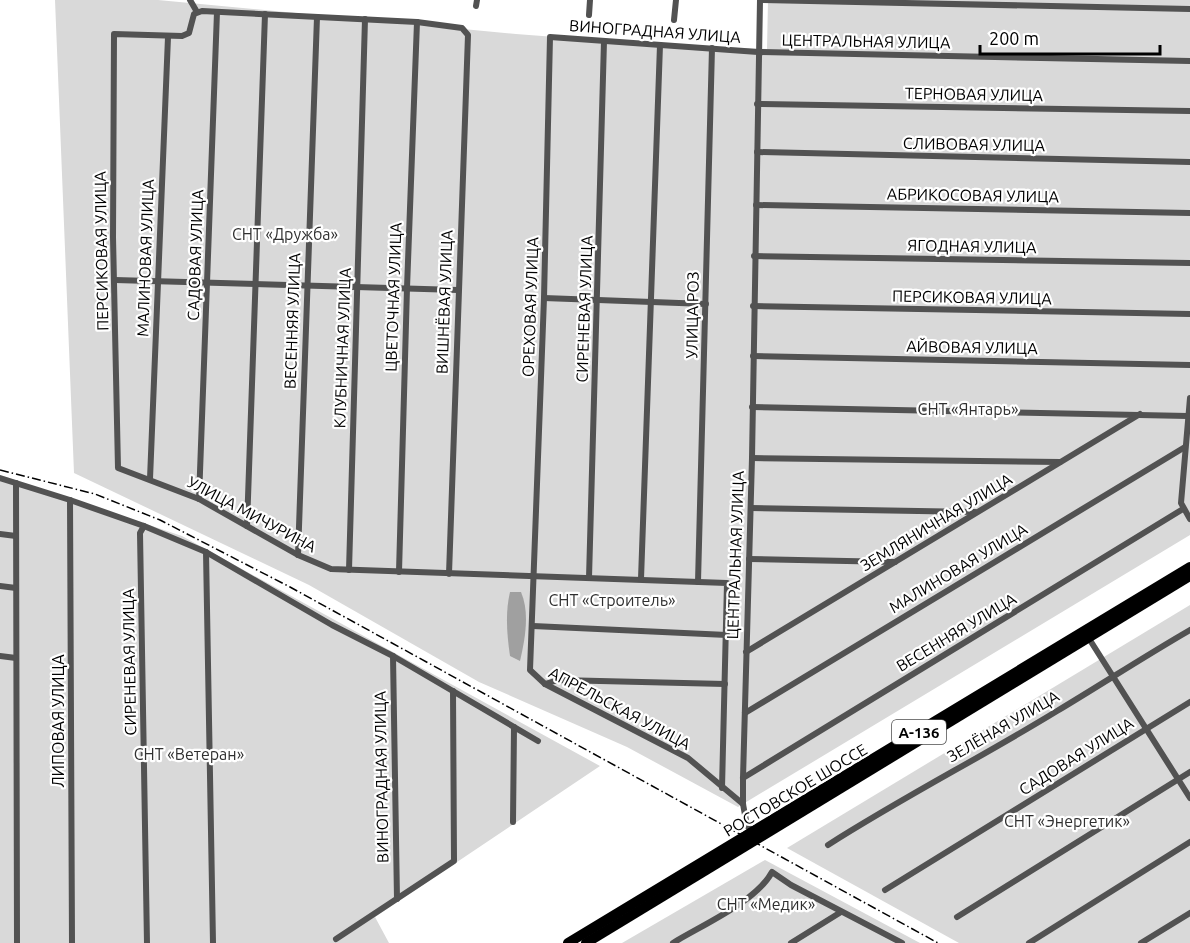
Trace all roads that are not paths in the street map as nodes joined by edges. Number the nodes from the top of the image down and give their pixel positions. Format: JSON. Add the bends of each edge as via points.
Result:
{"nodes":[{"id":1,"x":190,"y":0,"type":"edge"},
{"id":2,"x":590,"y":0,"type":"edge"},
{"id":3,"x":676,"y":0,"type":"edge"},
{"id":4,"x":761,"y":0,"type":"edge"},
{"id":5,"x":1190,"y":9,"type":"edge"},
{"id":6,"x":197,"y":12,"type":"junction"},
{"id":7,"x":217,"y":12,"type":"junction"},
{"id":8,"x":265,"y":14,"type":"junction"},
{"id":9,"x":589,"y":15,"type":"dead end"},
{"id":10,"x":317,"y":17,"type":"junction"},
{"id":11,"x":365,"y":19,"type":"junction"},
{"id":12,"x":674,"y":20,"type":"dead end"},
{"id":13,"x":417,"y":22,"type":"junction"},
{"id":14,"x":168,"y":37,"type":"junction"},
{"id":15,"x":550,"y":38,"type":"joint"},
{"id":16,"x":604,"y":41,"type":"junction"},
{"id":17,"x":660,"y":45,"type":"junction"},
{"id":18,"x":712,"y":48,"type":"junction"},
{"id":19,"x":758,"y":52,"type":"junction"},
{"id":20,"x":1190,"y":61,"type":"edge"},
{"id":21,"x":757,"y":104,"type":"junction"},
{"id":22,"x":1190,"y":111,"type":"edge"},
{"id":23,"x":757,"y":152,"type":"junction"},
{"id":24,"x":1190,"y":162,"type":"edge"},
{"id":25,"x":756,"y":205,"type":"junction"},
{"id":26,"x":1190,"y":213,"type":"edge"},
{"id":27,"x":754,"y":256,"type":"junction"},
{"id":28,"x":1190,"y":263,"type":"edge"},
{"id":29,"x":115,"y":280,"type":"junction"},
{"id":30,"x":158,"y":280,"type":"junction"},
{"id":31,"x":208,"y":282,"type":"junction"},
{"id":32,"x":257,"y":284,"type":"junction"},
{"id":33,"x":307,"y":285,"type":"junction"},
{"id":34,"x":357,"y":286,"type":"junction"},
{"id":35,"x":407,"y":288,"type":"junction"},
{"id":36,"x":458,"y":291,"type":"junction"},
{"id":37,"x":544,"y":298,"type":"junction"},
{"id":38,"x":598,"y":299,"type":"junction"},
{"id":39,"x":652,"y":302,"type":"junction"},
{"id":40,"x":706,"y":304,"type":"junction"},
{"id":41,"x":753,"y":306,"type":"junction"},
{"id":42,"x":1190,"y":314,"type":"edge"},
{"id":43,"x":753,"y":356,"type":"junction"},
{"id":44,"x":1190,"y":365,"type":"edge"},
{"id":45,"x":1190,"y":398,"type":"edge"},
{"id":46,"x":752,"y":407,"type":"junction"},
{"id":47,"x":1140,"y":414,"type":"junction"},
{"id":48,"x":1188,"y":416,"type":"junction"},
{"id":49,"x":1185,"y":447,"type":"junction"},
{"id":50,"x":752,"y":458,"type":"junction"},
{"id":51,"x":1060,"y":462,"type":"junction"},
{"id":52,"x":118,"y":468,"type":"joint"},
{"id":53,"x":0,"y":478,"type":"edge"},
{"id":54,"x":150,"y":480,"type":"junction"},
{"id":55,"x":16,"y":483,"type":"junction"},
{"id":56,"x":199,"y":499,"type":"junction"},
{"id":57,"x":70,"y":500,"type":"junction"},
{"id":58,"x":1182,"y":506,"type":"junction"},
{"id":59,"x":751,"y":508,"type":"junction"},
{"id":60,"x":977,"y":512,"type":"junction"},
{"id":61,"x":1190,"y":519,"type":"edge"},
{"id":62,"x":144,"y":526,"type":"junction"},
{"id":63,"x":247,"y":526,"type":"junction"},
{"id":64,"x":0,"y":534,"type":"edge"},
{"id":65,"x":16,"y":536,"type":"junction"},
{"id":66,"x":206,"y":552,"type":"junction"},
{"id":67,"x":298,"y":555,"type":"junction"},
{"id":68,"x":749,"y":559,"type":"junction"},
{"id":69,"x":898,"y":562,"type":"junction"},
{"id":70,"x":1190,"y":567,"type":"edge"},
{"id":71,"x":349,"y":570,"type":"junction"},
{"id":72,"x":399,"y":572,"type":"junction"},
{"id":73,"x":449,"y":574,"type":"junction"},
{"id":74,"x":1190,"y":576,"type":"edge"},
{"id":75,"x":535,"y":577,"type":"junction"},
{"id":76,"x":589,"y":578,"type":"junction"},
{"id":77,"x":641,"y":579,"type":"junction"},
{"id":78,"x":698,"y":582,"type":"junction"},
{"id":79,"x":0,"y":586,"type":"edge"},
{"id":80,"x":16,"y":588,"type":"junction"},
{"id":81,"x":533,"y":626,"type":"junction"},
{"id":82,"x":1190,"y":630,"type":"edge"},
{"id":83,"x":1086,"y":634,"type":"junction"},
{"id":84,"x":727,"y":635,"type":"junction"},
{"id":85,"x":746,"y":652,"type":"junction"},
{"id":86,"x":0,"y":656,"type":"edge"},
{"id":87,"x":393,"y":656,"type":"junction"},
{"id":88,"x":16,"y":657,"type":"junction"},
{"id":89,"x":1111,"y":676,"type":"junction"},
{"id":90,"x":545,"y":684,"type":"junction"},
{"id":91,"x":725,"y":684,"type":"junction"},
{"id":92,"x":453,"y":691,"type":"junction"},
{"id":93,"x":1190,"y":702,"type":"edge"},
{"id":94,"x":745,"y":712,"type":"junction"},
{"id":95,"x":514,"y":727,"type":"junction"},
{"id":96,"x":1146,"y":729,"type":"junction"},
{"id":97,"x":538,"y":741,"type":"dead end"},
{"id":98,"x":1190,"y":772,"type":"edge"},
{"id":99,"x":743,"y":778,"type":"junction"},
{"id":100,"x":1177,"y":780,"type":"junction"},
{"id":101,"x":722,"y":788,"type":"junction"},
{"id":102,"x":1190,"y":798,"type":"edge"},
{"id":103,"x":743,"y":804,"type":"junction"},
{"id":104,"x":513,"y":822,"type":"dead end"},
{"id":105,"x":758,"y":834,"type":"junction"},
{"id":106,"x":1190,"y":842,"type":"edge"},
{"id":107,"x":828,"y":845,"type":"dead end"},
{"id":108,"x":885,"y":890,"type":"dead end"},
{"id":109,"x":397,"y":898,"type":"junction"},
{"id":110,"x":841,"y":912,"type":"junction"},
{"id":111,"x":1190,"y":913,"type":"edge"},
{"id":112,"x":957,"y":917,"type":"dead end"},
{"id":113,"x":336,"y":939,"type":"dead end"},
{"id":114,"x":17,"y":943,"type":"edge"},
{"id":115,"x":72,"y":943,"type":"edge"},
{"id":116,"x":147,"y":943,"type":"edge"},
{"id":117,"x":213,"y":943,"type":"edge"},
{"id":118,"x":568,"y":943,"type":"edge"},
{"id":119,"x":586,"y":943,"type":"edge"},
{"id":120,"x":673,"y":943,"type":"edge"},
{"id":121,"x":791,"y":943,"type":"edge"},
{"id":122,"x":902,"y":943,"type":"edge"},
{"id":123,"x":1029,"y":943,"type":"edge"},
{"id":124,"x":1141,"y":943,"type":"edge"}],
"edges":[{"from":1,"to":6,"type":"street"},
{"from":2,"to":9,"type":"street"},
{"from":3,"to":12,"type":"street"},
{"from":4,"to":5,"type":"street"},
{"from":4,"to":19,"type":"street","name":"ЦЕНТРАЛЬНАЯ УЛИЦА"},
{"from":6,"to":7,"type":"street"},
{"from":6,"to":14,"type":"street","via":[[189,33]]},
{"from":7,"to":8,"type":"street"},
{"from":7,"to":31,"type":"street","name":"САДОВАЯ УЛИЦА"},
{"from":8,"to":10,"type":"street"},
{"from":8,"to":32,"type":"street"},
{"from":10,"to":11,"type":"street"},
{"from":10,"to":33,"type":"street","name":"ВЕСЕННЯЯ УЛИЦА"},
{"from":11,"to":13,"type":"street"},
{"from":11,"to":34,"type":"street","name":"КЛУБНИЧНАЯ УЛИЦА"},
{"from":13,"to":35,"type":"street","name":"ЦВЕТОЧНАЯ УЛИЦА"},
{"from":13,"to":36,"type":"street","name":"ВИШНЁВАЯ УЛИЦА","via":[[462,28],[468,35]]},
{"from":14,"to":29,"type":"street","name":"ПЕРСИКОВАЯ УЛИЦА","via":[[114,34]]},
{"from":14,"to":30,"type":"street","name":"МАЛИНОВАЯ УЛИЦА"},
{"from":15,"to":16,"type":"street","name":"ВИНОГРАДНАЯ УЛИЦА"},
{"from":15,"to":37,"type":"street","name":"ОРЕХОВАЯ УЛИЦА"},
{"from":16,"to":17,"type":"street","name":"ВИНОГРАДНАЯ УЛИЦА"},
{"from":16,"to":38,"type":"street","name":"СИРЕНЕВАЯ УЛИЦА"},
{"from":17,"to":18,"type":"street","name":"ВИНОГРАДНАЯ УЛИЦА"},
{"from":17,"to":39,"type":"street"},
{"from":18,"to":19,"type":"street","name":"ВИНОГРАДНАЯ УЛИЦА"},
{"from":18,"to":40,"type":"street","name":"УЛИЦА РОЗ"},
{"from":19,"to":20,"type":"street","name":"ЦЕНТРАЛЬНАЯ УЛИЦА"},
{"from":19,"to":21,"type":"street","name":"ЦЕНТРАЛЬНАЯ УЛИЦА"},
{"from":21,"to":22,"type":"street","name":"ТЕРНОВАЯ УЛИЦА"},
{"from":21,"to":23,"type":"street","name":"ЦЕНТРАЛЬНАЯ УЛИЦА"},
{"from":23,"to":24,"type":"street","name":"СЛИВОВАЯ УЛИЦА"},
{"from":23,"to":25,"type":"street","name":"ЦЕНТРАЛЬНАЯ УЛИЦА"},
{"from":25,"to":26,"type":"street","name":"АБРИКОСОВАЯ УЛИЦА"},
{"from":25,"to":27,"type":"street","name":"ЦЕНТРАЛЬНАЯ УЛИЦА"},
{"from":27,"to":28,"type":"street","name":"ЯГОДНАЯ УЛИЦА"},
{"from":27,"to":41,"type":"street","name":"ЦЕНТРАЛЬНАЯ УЛИЦА"},
{"from":29,"to":30,"type":"street"},
{"from":29,"to":52,"type":"street","name":"ПЕРСИКОВАЯ УЛИЦА"},
{"from":30,"to":31,"type":"street"},
{"from":30,"to":54,"type":"street","name":"МАЛИНОВАЯ УЛИЦА"},
{"from":31,"to":32,"type":"street"},
{"from":31,"to":56,"type":"street","name":"САДОВАЯ УЛИЦА"},
{"from":32,"to":33,"type":"street"},
{"from":32,"to":63,"type":"street"},
{"from":33,"to":34,"type":"street"},
{"from":33,"to":67,"type":"street","name":"ВЕСЕННЯЯ УЛИЦА"},
{"from":34,"to":35,"type":"street"},
{"from":34,"to":71,"type":"street","name":"КЛУБНИЧНАЯ УЛИЦА"},
{"from":35,"to":36,"type":"street"},
{"from":35,"to":72,"type":"street","name":"ЦВЕТОЧНАЯ УЛИЦА"},
{"from":36,"to":73,"type":"street","name":"ВИШНЁВАЯ УЛИЦА"},
{"from":37,"to":38,"type":"street"},
{"from":37,"to":75,"type":"street","name":"ОРЕХОВАЯ УЛИЦА"},
{"from":38,"to":39,"type":"street"},
{"from":38,"to":76,"type":"street","name":"СИРЕНЕВАЯ УЛИЦА"},
{"from":39,"to":40,"type":"street"},
{"from":39,"to":77,"type":"street"},
{"from":40,"to":78,"type":"street","name":"УЛИЦА РОЗ"},
{"from":41,"to":42,"type":"street","name":"ПЕРСИКОВАЯ УЛИЦА"},
{"from":41,"to":43,"type":"street","name":"ЦЕНТРАЛЬНАЯ УЛИЦА"},
{"from":43,"to":44,"type":"street","name":"АЙВОВАЯ УЛИЦА"},
{"from":43,"to":46,"type":"street","name":"ЦЕНТРАЛЬНАЯ УЛИЦА"},
{"from":45,"to":48,"type":"street"},
{"from":46,"to":47,"type":"street"},
{"from":46,"to":50,"type":"street","name":"ЦЕНТРАЛЬНАЯ УЛИЦА"},
{"from":47,"to":48,"type":"street"},
{"from":47,"to":51,"type":"street","name":"ЗЕМЛЯНИЧНАЯ УЛИЦА"},
{"from":48,"to":49,"type":"street"},
{"from":49,"to":58,"type":"street"},
{"from":49,"to":94,"type":"street","name":"МАЛИНОВАЯ УЛИЦА"},
{"from":50,"to":51,"type":"street"},
{"from":50,"to":59,"type":"street","name":"ЦЕНТРАЛЬНАЯ УЛИЦА"},
{"from":51,"to":60,"type":"street","name":"ЗЕМЛЯНИЧНАЯ УЛИЦА"},
{"from":52,"to":54,"type":"street","name":"УЛИЦА МИЧУРИНА"},
{"from":53,"to":55,"type":"street"},
{"from":54,"to":56,"type":"street","name":"УЛИЦА МИЧУРИНА"},
{"from":55,"to":57,"type":"street"},
{"from":55,"to":65,"type":"street"},
{"from":56,"to":63,"type":"street","name":"УЛИЦА МИЧУРИНА"},
{"from":57,"to":62,"type":"street"},
{"from":57,"to":115,"type":"street","name":"ЛИПОВАЯ УЛИЦА"},
{"from":58,"to":61,"type":"street"},
{"from":58,"to":99,"type":"street","name":"ВЕСЕННЯЯ УЛИЦА"},
{"from":59,"to":60,"type":"street"},
{"from":59,"to":68,"type":"street","name":"ЦЕНТРАЛЬНАЯ УЛИЦА"},
{"from":60,"to":69,"type":"street","name":"ЗЕМЛЯНИЧНАЯ УЛИЦА"},
{"from":62,"to":66,"type":"street"},
{"from":62,"to":116,"type":"street","name":"СИРЕНЕВАЯ УЛИЦА","via":[[140,533]]},
{"from":63,"to":67,"type":"street","name":"УЛИЦА МИЧУРИНА"},
{"from":64,"to":65,"type":"street"},
{"from":65,"to":80,"type":"street"},
{"from":66,"to":87,"type":"street"},
{"from":66,"to":117,"type":"street"},
{"from":67,"to":71,"type":"street","name":"УЛИЦА МИЧУРИНА","via":[[331,569]]},
{"from":68,"to":69,"type":"street"},
{"from":68,"to":85,"type":"street","name":"ЦЕНТРАЛЬНАЯ УЛИЦА"},
{"from":69,"to":85,"type":"street","name":"ЗЕМЛЯНИЧНАЯ УЛИЦА"},
{"from":70,"to":83,"type":"highway","name":"РОСТОВСКОЕ ШОССЕ","number":"А-136"},
{"from":71,"to":72,"type":"street","name":"УЛИЦА МИЧУРИНА"},
{"from":72,"to":73,"type":"street","name":"УЛИЦА МИЧУРИНА"},
{"from":73,"to":75,"type":"street","name":"УЛИЦА МИЧУРИНА"},
{"from":74,"to":83,"type":"highway","name":"РОСТОВСКОЕ ШОССЕ","number":"А-136"},
{"from":75,"to":76,"type":"street","name":"УЛИЦА МИЧУРИНА"},
{"from":75,"to":81,"type":"street","name":"АПРЕЛЬСКАЯ УЛИЦА"},
{"from":76,"to":77,"type":"street","name":"УЛИЦА МИЧУРИНА"},
{"from":77,"to":78,"type":"street","name":"УЛИЦА МИЧУРИНА"},
{"from":78,"to":84,"type":"street","name":"УЛИЦА МИЧУРИНА","via":[[728,583]]},
{"from":79,"to":80,"type":"street"},
{"from":80,"to":88,"type":"street"},
{"from":81,"to":84,"type":"street"},
{"from":81,"to":90,"type":"street","name":"АПРЕЛЬСКАЯ УЛИЦА","via":[[530,670]]},
{"from":82,"to":89,"type":"street","name":"ЗЕЛЁНАЯ УЛИЦА"},
{"from":83,"to":89,"type":"street"},
{"from":83,"to":105,"type":"highway","name":"РОСТОВСКОЕ ШОССЕ","number":"А-136"},
{"from":84,"to":91,"type":"street"},
{"from":85,"to":94,"type":"street","name":"ЦЕНТРАЛЬНАЯ УЛИЦА"},
{"from":86,"to":88,"type":"street"},
{"from":87,"to":92,"type":"street"},
{"from":87,"to":109,"type":"street","name":"ВИНОГРАДНАЯ УЛИЦА"},
{"from":88,"to":114,"type":"street"},
{"from":89,"to":96,"type":"street"},
{"from":89,"to":107,"type":"street","name":"ЗЕЛЁНАЯ УЛИЦА"},
{"from":90,"to":91,"type":"street","via":[[558,680]]},
{"from":90,"to":101,"type":"street","name":"АПРЕЛЬСКАЯ УЛИЦА","via":[[688,758]]},
{"from":91,"to":101,"type":"street"},
{"from":92,"to":95,"type":"street"},
{"from":92,"to":109,"type":"street","via":[[454,861]]},
{"from":93,"to":96,"type":"street","name":"САДОВАЯ УЛИЦА"},
{"from":94,"to":99,"type":"street","name":"ЦЕНТРАЛЬНАЯ УЛИЦА"},
{"from":95,"to":97,"type":"street"},
{"from":95,"to":104,"type":"street"},
{"from":96,"to":100,"type":"street"},
{"from":96,"to":108,"type":"street","name":"САДОВАЯ УЛИЦА"},
{"from":98,"to":100,"type":"street"},
{"from":99,"to":103,"type":"street","name":"ЦЕНТРАЛЬНАЯ УЛИЦА"},
{"from":100,"to":102,"type":"street"},
{"from":100,"to":112,"type":"street"},
{"from":101,"to":103,"type":"street","name":"АПРЕЛЬСКАЯ УЛИЦА"},
{"from":103,"to":105,"type":"street","via":[[747,826]]},
{"from":105,"to":118,"type":"highway","name":"РОСТОВСКОЕ ШОССЕ","number":"А-136"},
{"from":105,"to":119,"type":"highway","name":"РОСТОВСКОЕ ШОССЕ","number":"А-136"},
{"from":106,"to":123,"type":"street"},
{"from":109,"to":113,"type":"street"},
{"from":110,"to":120,"type":"street","via":[[772,872],[755,894]]},
{"from":110,"to":121,"type":"street"},
{"from":110,"to":122,"type":"street"},
{"from":111,"to":124,"type":"street"}]}
